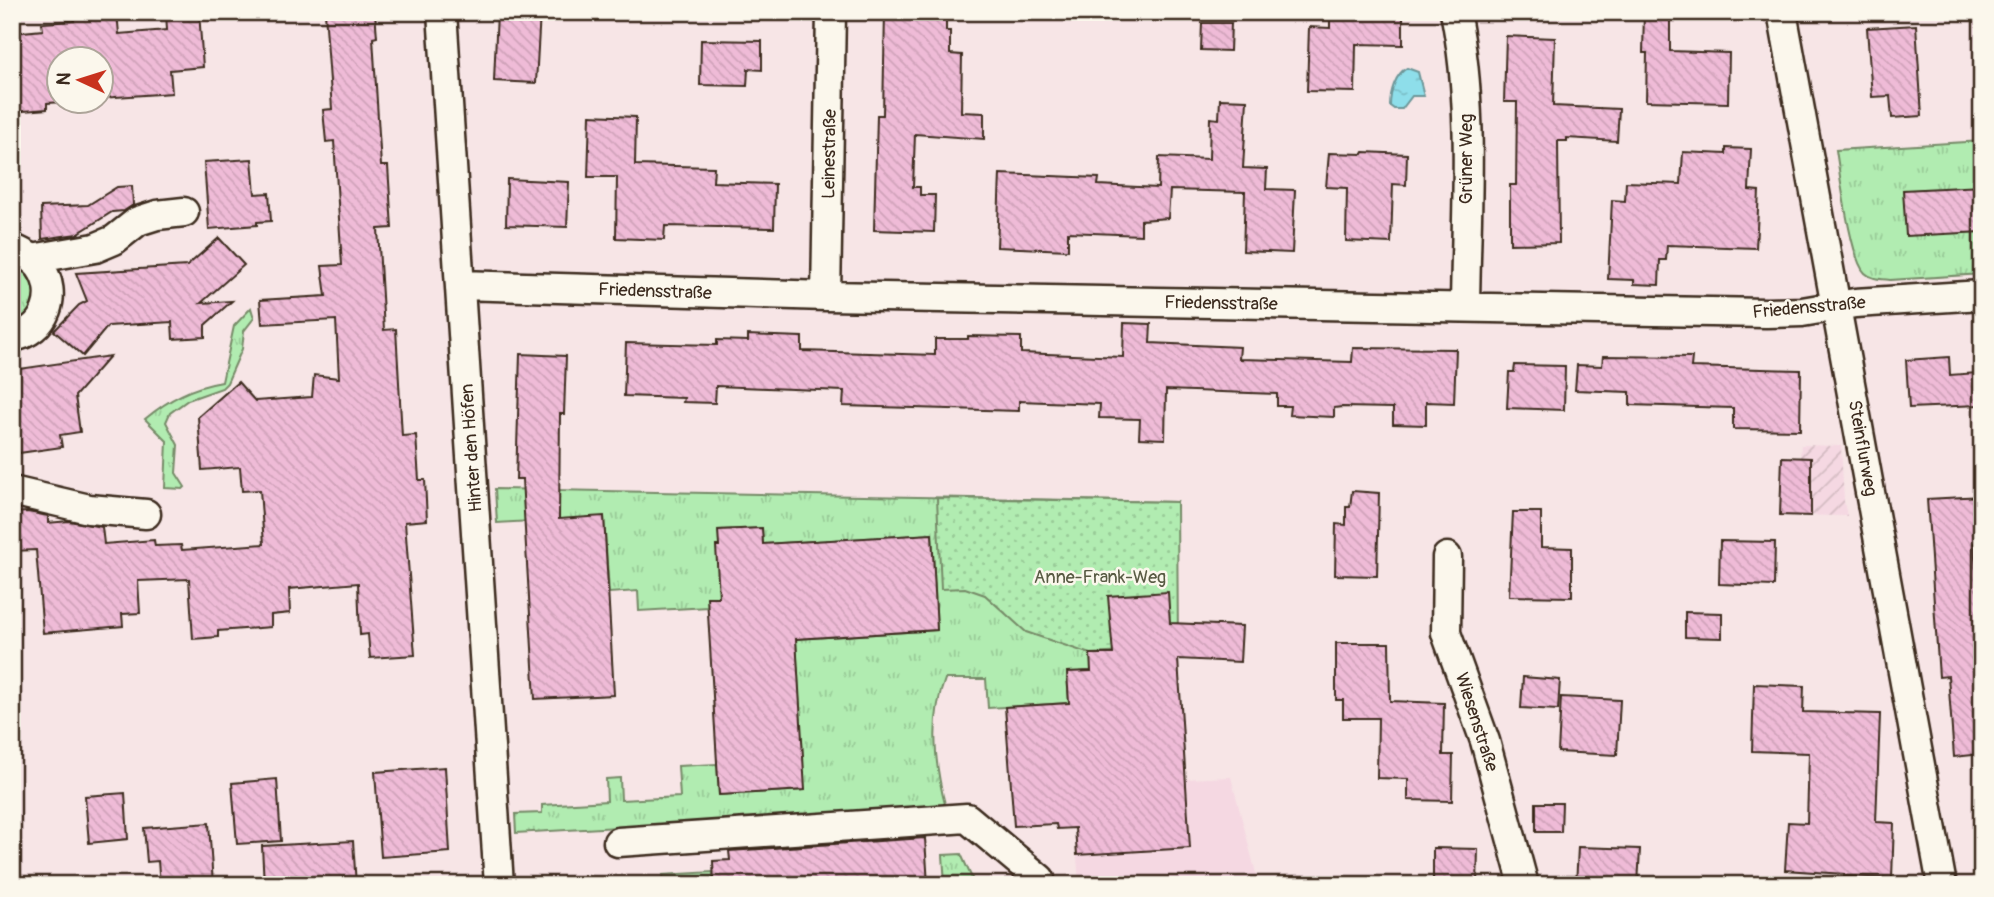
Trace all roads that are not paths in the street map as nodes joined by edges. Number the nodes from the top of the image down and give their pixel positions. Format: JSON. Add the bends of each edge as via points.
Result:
{"nodes":[{"id":1,"x":442,"y":12,"type":"edge"},
{"id":2,"x":831,"y":12,"type":"edge"},
{"id":3,"x":1455,"y":12,"type":"edge"},
{"id":4,"x":1782,"y":12,"type":"edge"},
{"id":5,"x":184,"y":212,"type":"dead end"},
{"id":6,"x":22,"y":253,"type":"edge"},
{"id":7,"x":460,"y":285,"type":"junction"},
{"id":8,"x":1982,"y":295,"type":"edge"},
{"id":9,"x":826,"y":296,"type":"junction"},
{"id":10,"x":1837,"y":306,"type":"junction"},
{"id":11,"x":1465,"y":307,"type":"junction"},
{"id":12,"x":12,"y":337,"type":"edge"},
{"id":13,"x":12,"y":491,"type":"edge"},
{"id":14,"x":146,"y":514,"type":"dead end"},
{"id":15,"x":1447,"y":557,"type":"dead end"},
{"id":16,"x":618,"y":842,"type":"dead end"},
{"id":17,"x":499,"y":885,"type":"edge"},
{"id":18,"x":1040,"y":885,"type":"edge"},
{"id":19,"x":1524,"y":885,"type":"edge"},
{"id":20,"x":1942,"y":885,"type":"edge"}],
"edges":[{"from":1,"to":7,"type":"street","name":"Hinter den Höfen"},
{"from":2,"to":9,"type":"street","name":"Leinestraße"},
{"from":3,"to":11,"type":"street","name":"Grüner Weg","via":[[1466,109]]},
{"from":4,"to":10,"type":"street","name":"Steinflurweg"},
{"from":5,"to":6,"type":"street","via":[[138,221],[95,248]]},
{"from":6,"to":12,"type":"street","via":[[41,268],[48,306],[37,326]]},
{"from":7,"to":9,"type":"street","name":"Friedensstraße"},
{"from":7,"to":17,"type":"street","name":"Hinter den Höfen"},
{"from":8,"to":10,"type":"street","name":"Friedensstraße"},
{"from":9,"to":11,"type":"street","name":"Friedensstraße"},
{"from":10,"to":11,"type":"street","name":"Friedensstraße","via":[[1766,313]]},
{"from":10,"to":20,"type":"street","name":"Steinflurweg"},
{"from":13,"to":14,"type":"street","via":[[89,509]]},
{"from":15,"to":19,"type":"street","name":"Wiesenstraße","via":[[1446,633],[1485,741]]},
{"from":16,"to":18,"type":"street","via":[[967,818],[1040,879]]}]}
